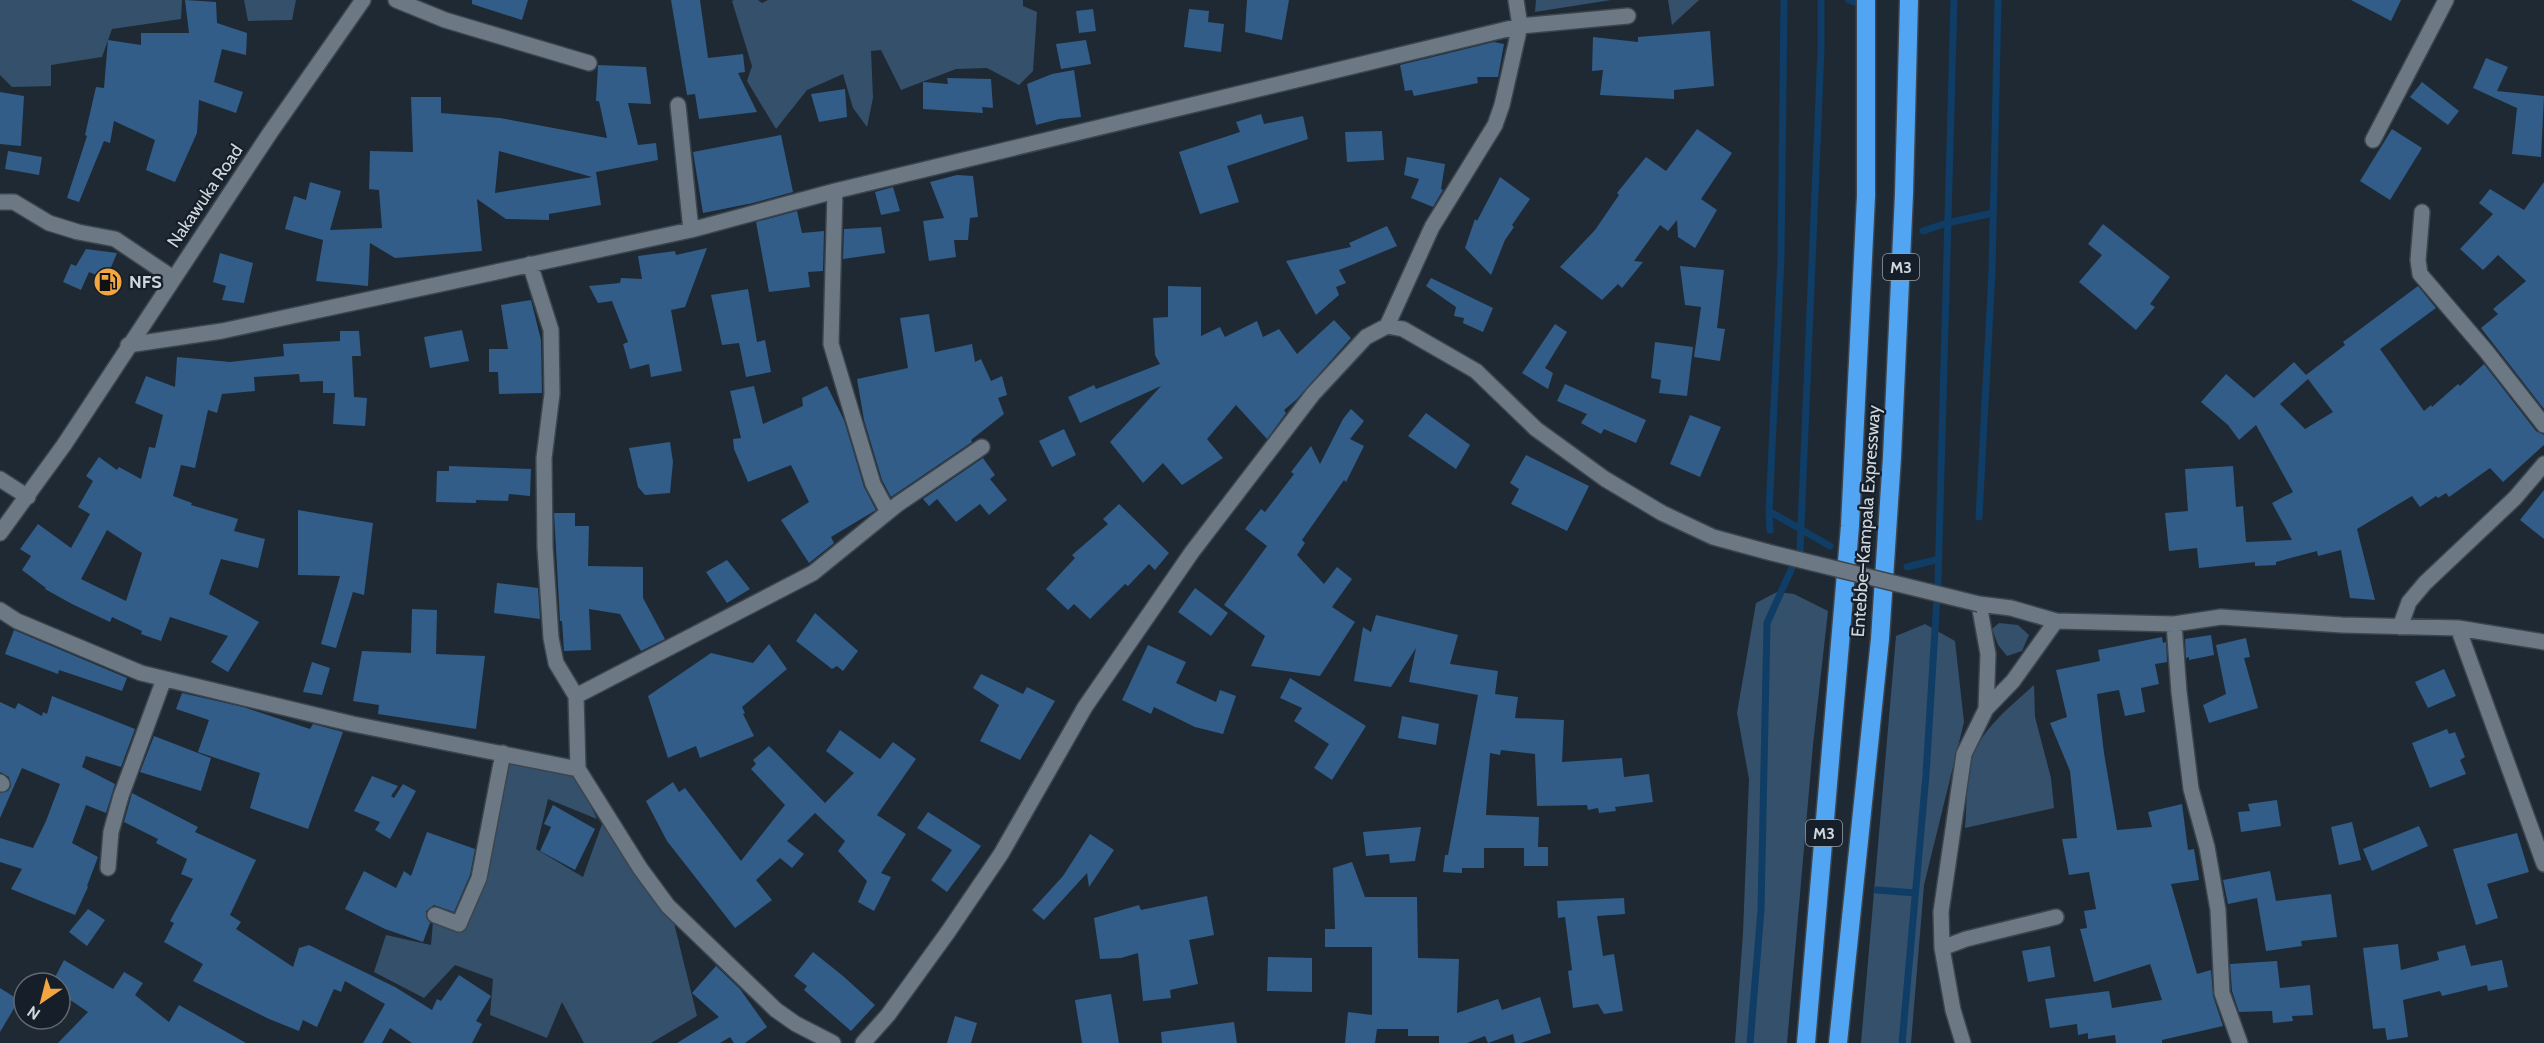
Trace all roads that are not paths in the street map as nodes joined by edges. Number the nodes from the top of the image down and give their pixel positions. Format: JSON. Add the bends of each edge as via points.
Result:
{"nodes":[{"id":1,"x":363,"y":0,"type":"edge"},
{"id":2,"x":396,"y":0,"type":"edge"},
{"id":3,"x":1516,"y":0,"type":"edge"},
{"id":4,"x":1866,"y":0,"type":"edge"},
{"id":5,"x":1909,"y":0,"type":"edge"},
{"id":6,"x":2446,"y":0,"type":"edge"},
{"id":7,"x":1628,"y":16,"type":"dead end"},
{"id":8,"x":1520,"y":26,"type":"junction"},
{"id":9,"x":589,"y":63,"type":"dead end"},
{"id":10,"x":678,"y":105,"type":"dead end"},
{"id":11,"x":2373,"y":140,"type":"dead end"},
{"id":12,"x":834,"y":191,"type":"junction"},
{"id":13,"x":0,"y":202,"type":"edge"},
{"id":14,"x":2422,"y":212,"type":"dead end"},
{"id":15,"x":691,"y":230,"type":"junction"},
{"id":16,"x":530,"y":264,"type":"junction"},
{"id":17,"x":173,"y":278,"type":"junction"},
{"id":18,"x":1387,"y":326,"type":"junction"},
{"id":19,"x":128,"y":345,"type":"junction"},
{"id":20,"x":2544,"y":425,"type":"edge"},
{"id":21,"x":982,"y":447,"type":"dead end"},
{"id":22,"x":2544,"y":464,"type":"edge"},
{"id":23,"x":0,"y":479,"type":"edge"},
{"id":24,"x":28,"y":497,"type":"junction"},
{"id":25,"x":888,"y":512,"type":"junction"},
{"id":26,"x":0,"y":534,"type":"edge"},
{"id":27,"x":1979,"y":604,"type":"junction"},
{"id":28,"x":0,"y":610,"type":"edge"},
{"id":29,"x":2056,"y":621,"type":"junction"},
{"id":30,"x":2174,"y":624,"type":"junction"},
{"id":31,"x":2400,"y":627,"type":"junction"},
{"id":32,"x":2458,"y":627,"type":"junction"},
{"id":33,"x":2544,"y":642,"type":"edge"},
{"id":34,"x":164,"y":679,"type":"junction"},
{"id":35,"x":576,"y":696,"type":"junction"},
{"id":36,"x":1986,"y":710,"type":"junction"},
{"id":37,"x":503,"y":753,"type":"junction"},
{"id":38,"x":578,"y":769,"type":"junction"},
{"id":39,"x":2544,"y":864,"type":"edge"},
{"id":40,"x":108,"y":868,"type":"dead end"},
{"id":41,"x":435,"y":915,"type":"dead end"},
{"id":42,"x":2056,"y":917,"type":"dead end"},
{"id":43,"x":1942,"y":948,"type":"junction"},
{"id":44,"x":833,"y":1043,"type":"edge"},
{"id":45,"x":863,"y":1043,"type":"edge"},
{"id":46,"x":1806,"y":1043,"type":"edge"},
{"id":47,"x":1838,"y":1043,"type":"edge"},
{"id":48,"x":1963,"y":1043,"type":"edge"},
{"id":49,"x":2240,"y":1043,"type":"edge"}],
"edges":[{"from":1,"to":17,"type":"street","name":"Nakawuka Road"},
{"from":2,"to":9,"type":"street","via":[[445,20]]},
{"from":3,"to":8,"type":"street"},
{"from":4,"to":46,"type":"highway","name":"Entebbe–Kampala Expressway","number":"M3","via":[[1866,196],[1850,526]]},
{"from":5,"to":47,"type":"highway","name":"Entebbe–Kampala Expressway","number":"M3","via":[[1904,194],[1880,639]]},
{"from":6,"to":11,"type":"street"},
{"from":7,"to":8,"type":"street"},
{"from":8,"to":12,"type":"street"},
{"from":8,"to":18,"type":"street","via":[[1495,125],[1432,227]]},
{"from":10,"to":15,"type":"street"},
{"from":12,"to":15,"type":"street"},
{"from":12,"to":25,"type":"street","via":[[831,344],[873,484]]},
{"from":13,"to":17,"type":"street","via":[[14,202],[49,223],[115,239]]},
{"from":14,"to":20,"type":"street","via":[[2420,274]]},
{"from":15,"to":16,"type":"street"},
{"from":16,"to":19,"type":"street","via":[[222,331]]},
{"from":16,"to":35,"type":"street","via":[[551,330],[552,394],[544,458],[551,638],[556,663]]},
{"from":17,"to":19,"type":"street","name":"Nakawuka Road"},
{"from":18,"to":27,"type":"street","bridge":true,"via":[[1403,329],[1476,371],[1536,429],[1605,479],[1713,537]]},
{"from":18,"to":45,"type":"street","via":[[1366,337],[1313,394],[1192,552],[1085,707],[1001,854],[888,1015]]},
{"from":19,"to":24,"type":"street","name":"Nakawuka Road"},
{"from":21,"to":25,"type":"street"},
{"from":22,"to":31,"type":"street","via":[[2515,498],[2409,602]]},
{"from":23,"to":24,"type":"street"},
{"from":24,"to":26,"type":"street","name":"Nakawuka Road"},
{"from":25,"to":35,"type":"street","via":[[813,573]]},
{"from":27,"to":29,"type":"street"},
{"from":27,"to":36,"type":"street","via":[[1988,654]]},
{"from":28,"to":34,"type":"street","via":[[83,651]]},
{"from":29,"to":30,"type":"street"},
{"from":29,"to":36,"type":"street","via":[[2013,681]]},
{"from":30,"to":31,"type":"street","via":[[2221,617]]},
{"from":30,"to":49,"type":"street","via":[[2191,789],[2218,910],[2222,993]]},
{"from":31,"to":32,"type":"street"},
{"from":32,"to":33,"type":"street"},
{"from":32,"to":39,"type":"street"},
{"from":34,"to":37,"type":"street","via":[[353,724]]},
{"from":34,"to":40,"type":"street","via":[[121,796],[111,832]]},
{"from":35,"to":38,"type":"street"},
{"from":36,"to":43,"type":"street","via":[[1964,754],[1941,912]]},
{"from":37,"to":38,"type":"street"},
{"from":37,"to":41,"type":"street","via":[[479,878],[459,924]]},
{"from":38,"to":44,"type":"street","via":[[668,906],[776,1010]]},
{"from":42,"to":43,"type":"street"},
{"from":43,"to":48,"type":"street"}]}
